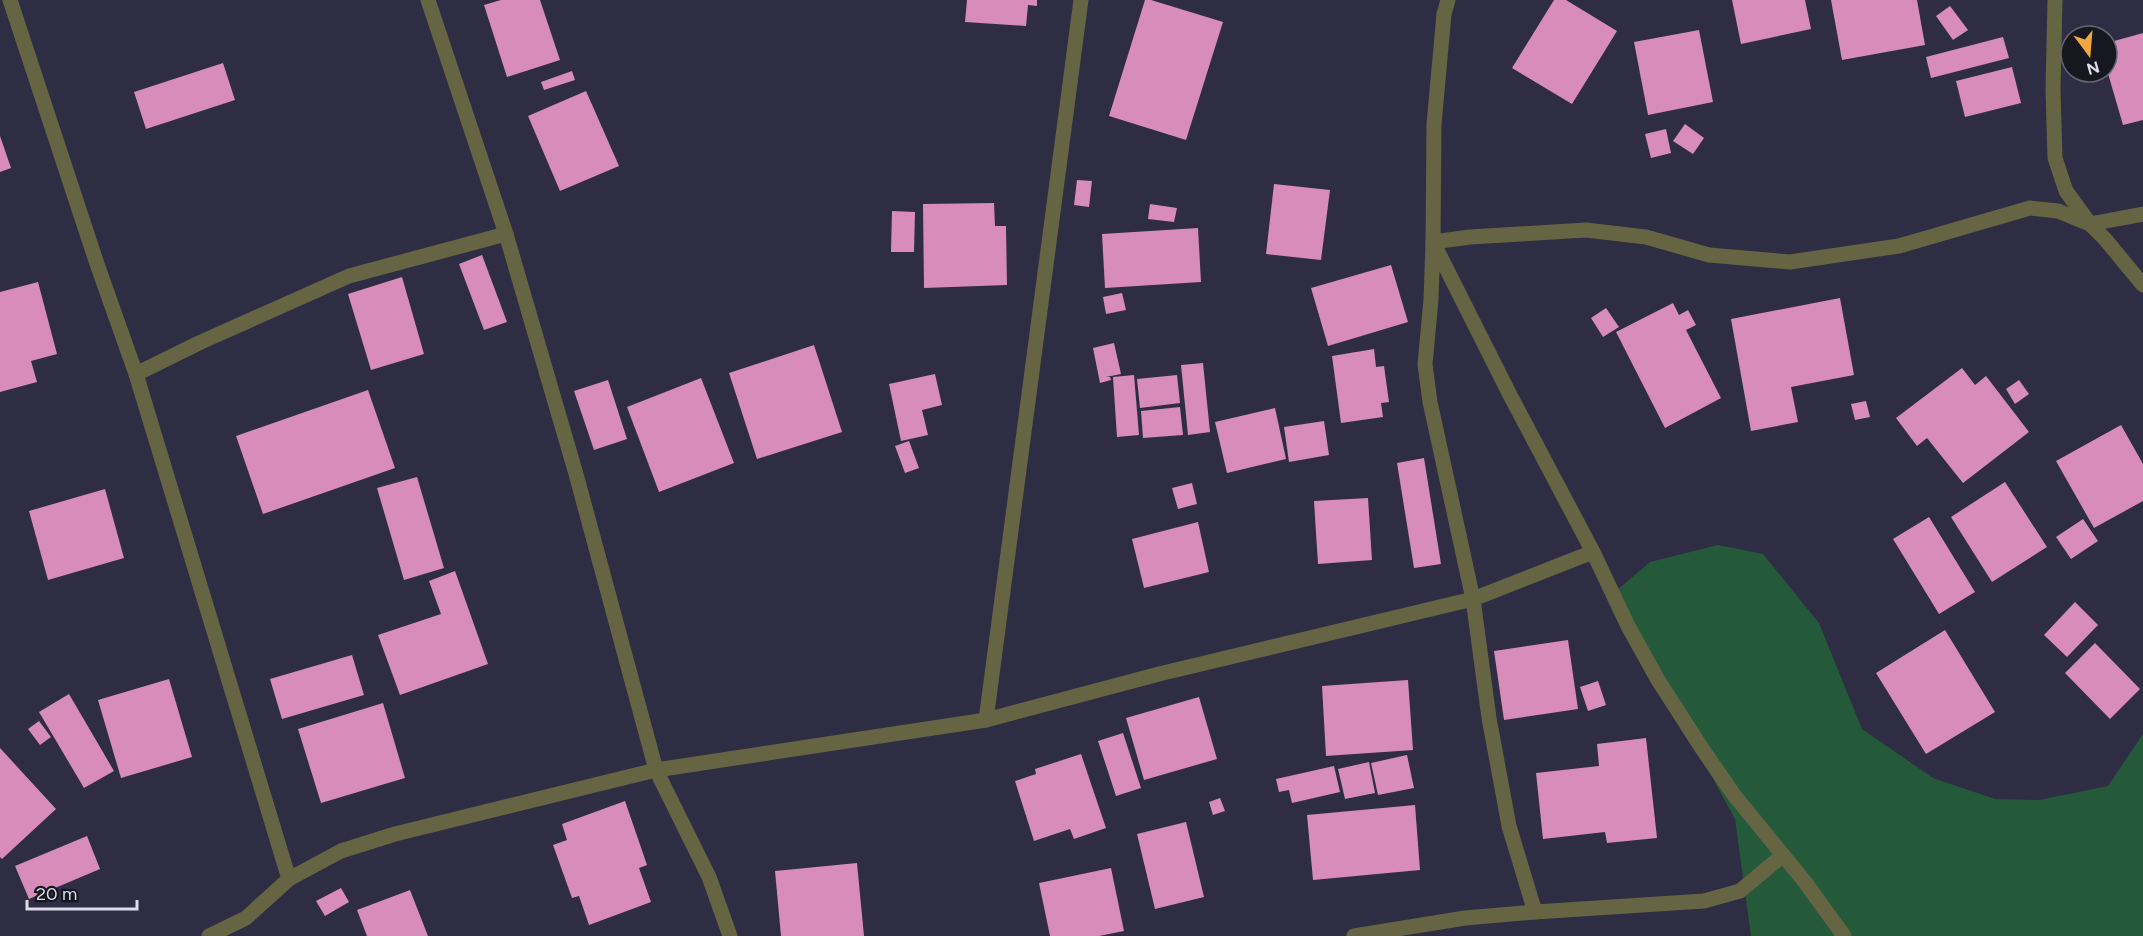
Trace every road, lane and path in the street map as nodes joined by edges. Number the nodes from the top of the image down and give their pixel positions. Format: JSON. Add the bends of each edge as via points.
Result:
{"nodes":[{"id":1,"x":10,"y":0,"type":"edge"},
{"id":2,"x":428,"y":0,"type":"edge"},
{"id":3,"x":1081,"y":0,"type":"edge"},
{"id":4,"x":1448,"y":0,"type":"edge"},
{"id":5,"x":2055,"y":0,"type":"edge"},
{"id":6,"x":2143,"y":214,"type":"edge"},
{"id":7,"x":2090,"y":224,"type":"junction"},
{"id":8,"x":506,"y":234,"type":"junction"},
{"id":9,"x":1433,"y":242,"type":"junction"},
{"id":10,"x":2143,"y":285,"type":"edge"},
{"id":11,"x":136,"y":374,"type":"junction"},
{"id":12,"x":1593,"y":552,"type":"junction"},
{"id":13,"x":1473,"y":599,"type":"junction"},
{"id":14,"x":986,"y":720,"type":"junction"},
{"id":15,"x":656,"y":770,"type":"junction"},
{"id":16,"x":1783,"y":855,"type":"junction"},
{"id":17,"x":289,"y":879,"type":"junction"},
{"id":18,"x":1535,"y":912,"type":"junction"},
{"id":19,"x":209,"y":936,"type":"edge"},
{"id":20,"x":730,"y":936,"type":"edge"},
{"id":21,"x":1354,"y":936,"type":"edge"},
{"id":22,"x":1844,"y":936,"type":"edge"}],
"edges":[{"from":1,"to":11,"type":"street"},
{"from":2,"to":8,"type":"street"},
{"from":3,"to":14,"type":"street"},
{"from":4,"to":9,"type":"street","via":[[1434,124]]},
{"from":5,"to":7,"type":"street","via":[[2055,158],[2066,191]]},
{"from":6,"to":7,"type":"street"},
{"from":7,"to":9,"type":"street","via":[[2058,211],[2030,208],[1899,246],[1790,262],[1708,255],[1646,237],[1586,230]]},
{"from":7,"to":10,"type":"street"},
{"from":8,"to":11,"type":"street","via":[[349,276]]},
{"from":8,"to":15,"type":"street"},
{"from":9,"to":12,"type":"street"},
{"from":9,"to":13,"type":"street","via":[[1425,364]]},
{"from":11,"to":17,"type":"street"},
{"from":12,"to":13,"type":"street"},
{"from":12,"to":16,"type":"street","via":[[1658,680],[1734,795]]},
{"from":13,"to":14,"type":"street"},
{"from":13,"to":18,"type":"street","via":[[1509,826]]},
{"from":14,"to":15,"type":"street"},
{"from":15,"to":17,"type":"street","via":[[395,834],[341,851]]},
{"from":15,"to":20,"type":"street","via":[[709,877]]},
{"from":16,"to":18,"type":"street","via":[[1740,891],[1704,902]]},
{"from":16,"to":22,"type":"street"},
{"from":17,"to":19,"type":"street","via":[[246,918]]},
{"from":18,"to":21,"type":"street","via":[[1465,918]]}]}
